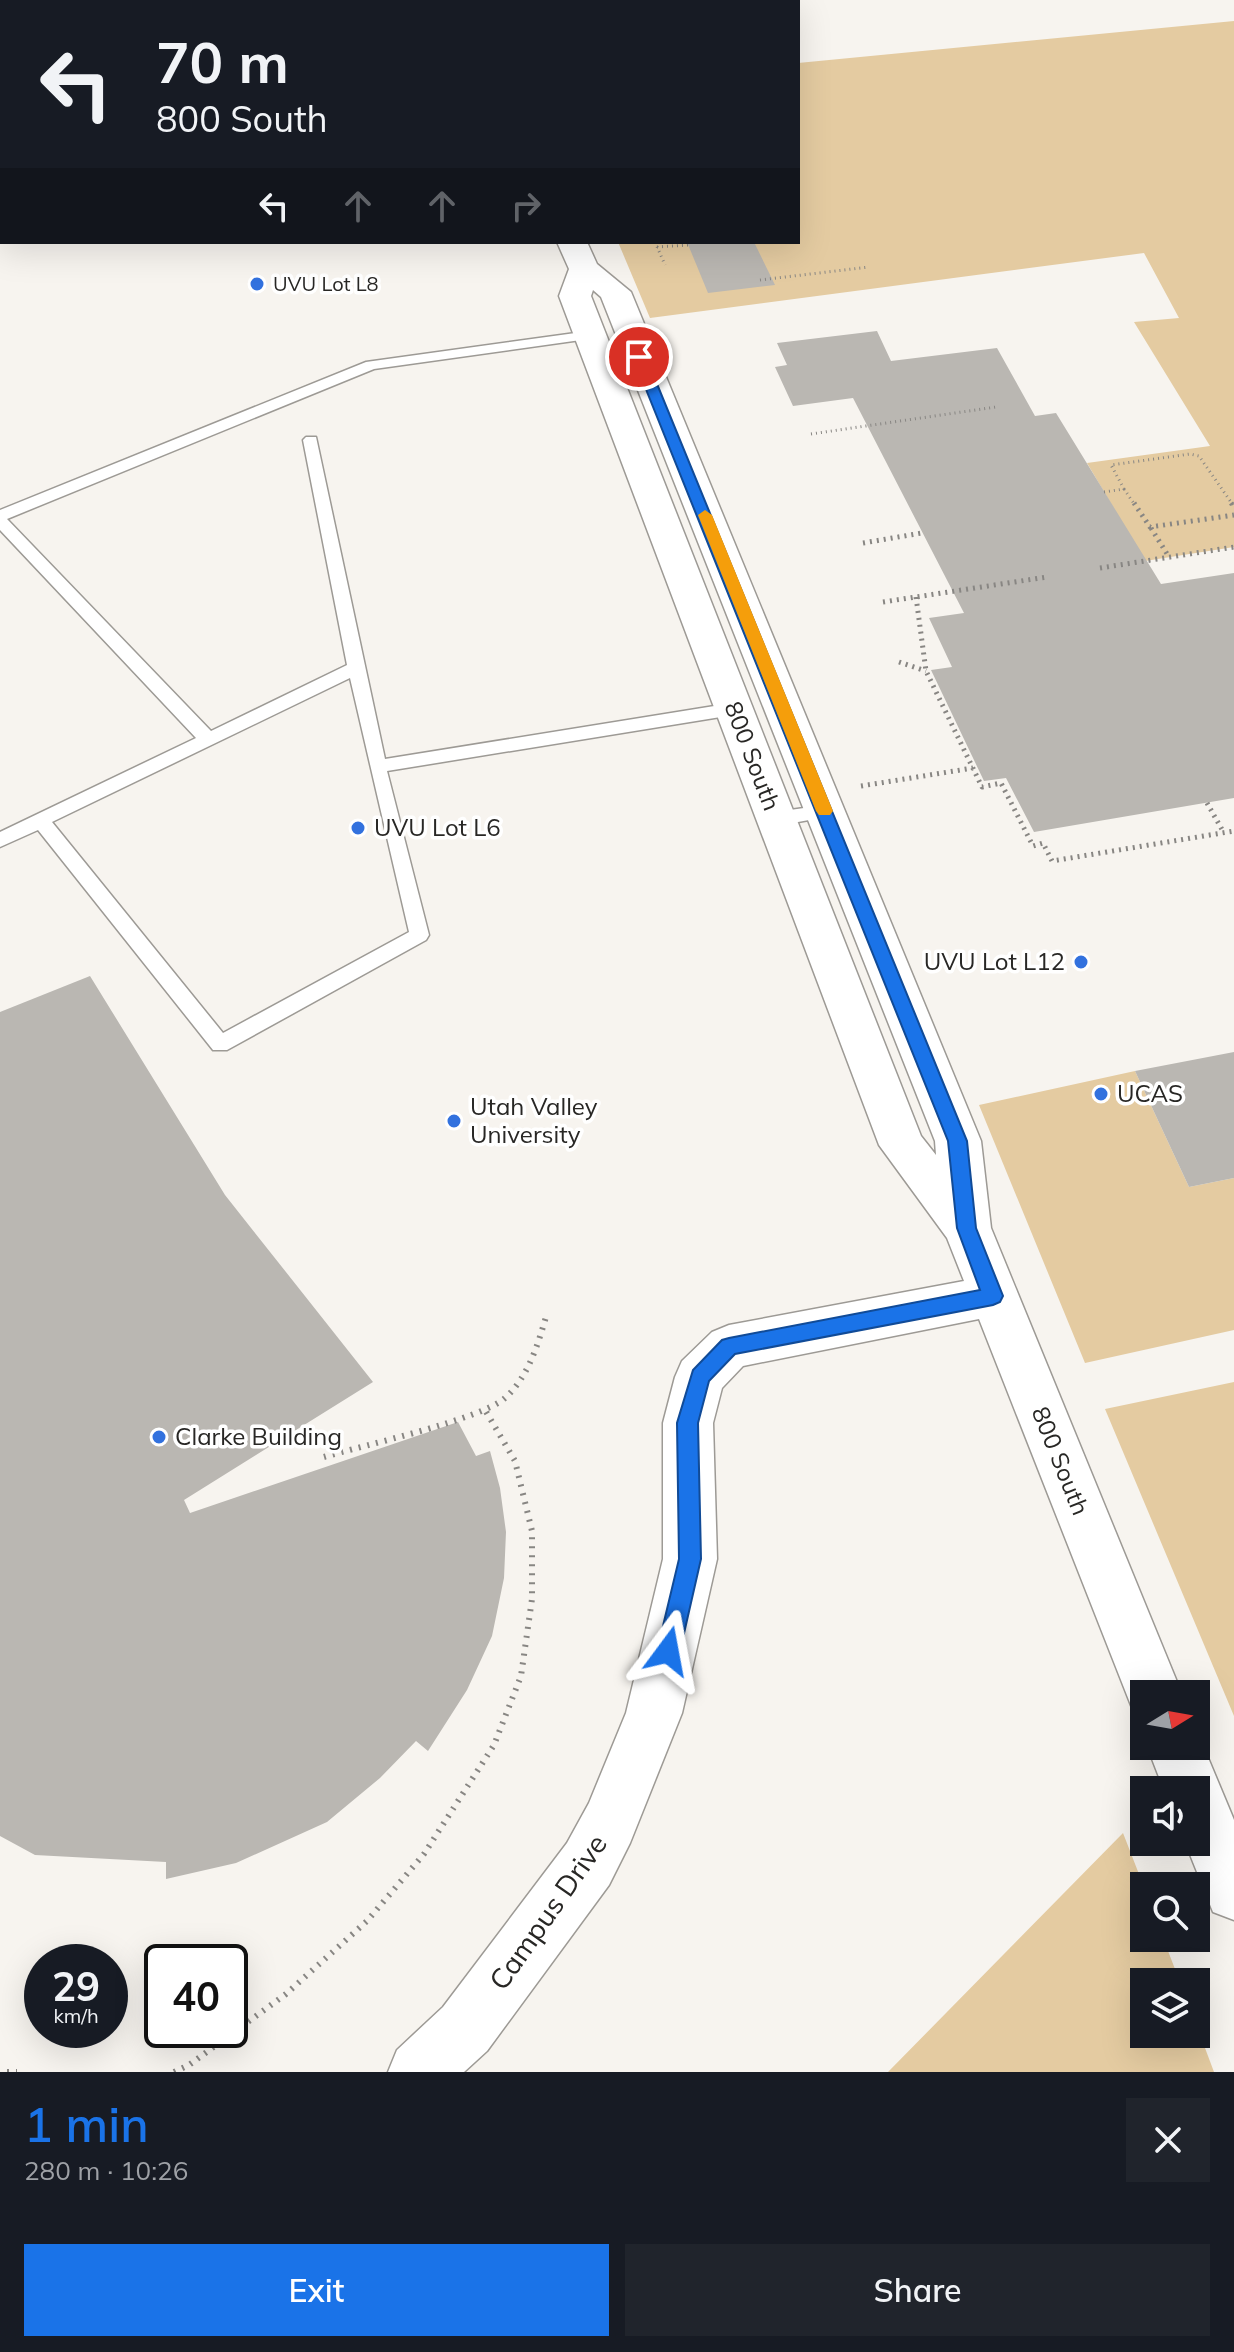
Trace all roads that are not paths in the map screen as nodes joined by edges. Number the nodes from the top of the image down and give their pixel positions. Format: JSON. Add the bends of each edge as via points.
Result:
{"nodes":[{"id":1,"x":578,"y":255,"type":"edge"},
{"id":2,"x":590,"y":335,"type":"junction"},
{"id":3,"x":656,"y":399,"type":"junction"},
{"id":4,"x":311,"y":440,"type":"dead end"},
{"id":5,"x":0,"y":518,"type":"edge"},
{"id":6,"x":356,"y":668,"type":"junction"},
{"id":7,"x":733,"y":709,"type":"junction"},
{"id":8,"x":208,"y":739,"type":"junction"},
{"id":9,"x":377,"y":766,"type":"junction"},
{"id":10,"x":836,"y":800,"type":"junction"},
{"id":11,"x":776,"y":819,"type":"junction"},
{"id":12,"x":41,"y":821,"type":"junction"},
{"id":13,"x":0,"y":840,"type":"edge"},
{"id":14,"x":967,"y":1228,"type":"junction"},
{"id":15,"x":993,"y":1296,"type":"junction"},
{"id":16,"x":1148,"y":1680,"type":"edge"},
{"id":17,"x":1210,"y":1832,"type":"edge"},
{"id":18,"x":1234,"y":1891,"type":"edge"},
{"id":19,"x":419,"y":2072,"type":"edge"}],
"edges":[{"from":1,"to":2,"type":"street","name":"800 South","via":[[575,296]]},
{"from":1,"to":3,"type":"street","name":"800 South","via":[[615,292]]},
{"from":2,"to":3,"type":"street","via":[[615,346],[635,391]]},
{"from":2,"to":5,"type":"lane","via":[[371,365]]},
{"from":2,"to":7,"type":"street","name":"800 South"},
{"from":3,"to":10,"type":"street","name":"800 South"},
{"from":4,"to":6,"type":"lane"},
{"from":5,"to":8,"type":"lane"},
{"from":6,"to":8,"type":"lane"},
{"from":6,"to":9,"type":"lane"},
{"from":7,"to":9,"type":"lane"},
{"from":7,"to":11,"type":"street","name":"800 South"},
{"from":8,"to":12,"type":"lane"},
{"from":9,"to":12,"type":"lane","via":[[419,935],[220,1044]]},
{"from":10,"to":11,"type":"lane"},
{"from":10,"to":14,"type":"street","name":"800 South","via":[[958,1141]]},
{"from":11,"to":14,"type":"street","name":"800 South","via":[[902,1145]]},
{"from":12,"to":13,"type":"lane"},
{"from":14,"to":15,"type":"street","name":"800 South"},
{"from":15,"to":16,"type":"street","name":"800 South"},
{"from":15,"to":19,"type":"street","name":"Campus Drive","via":[[729,1347],[700,1377],[688,1423],[690,1559],[654,1713],[610,1823],[588,1864],[465,2029]]},
{"from":17,"to":18,"type":"street"}]}
